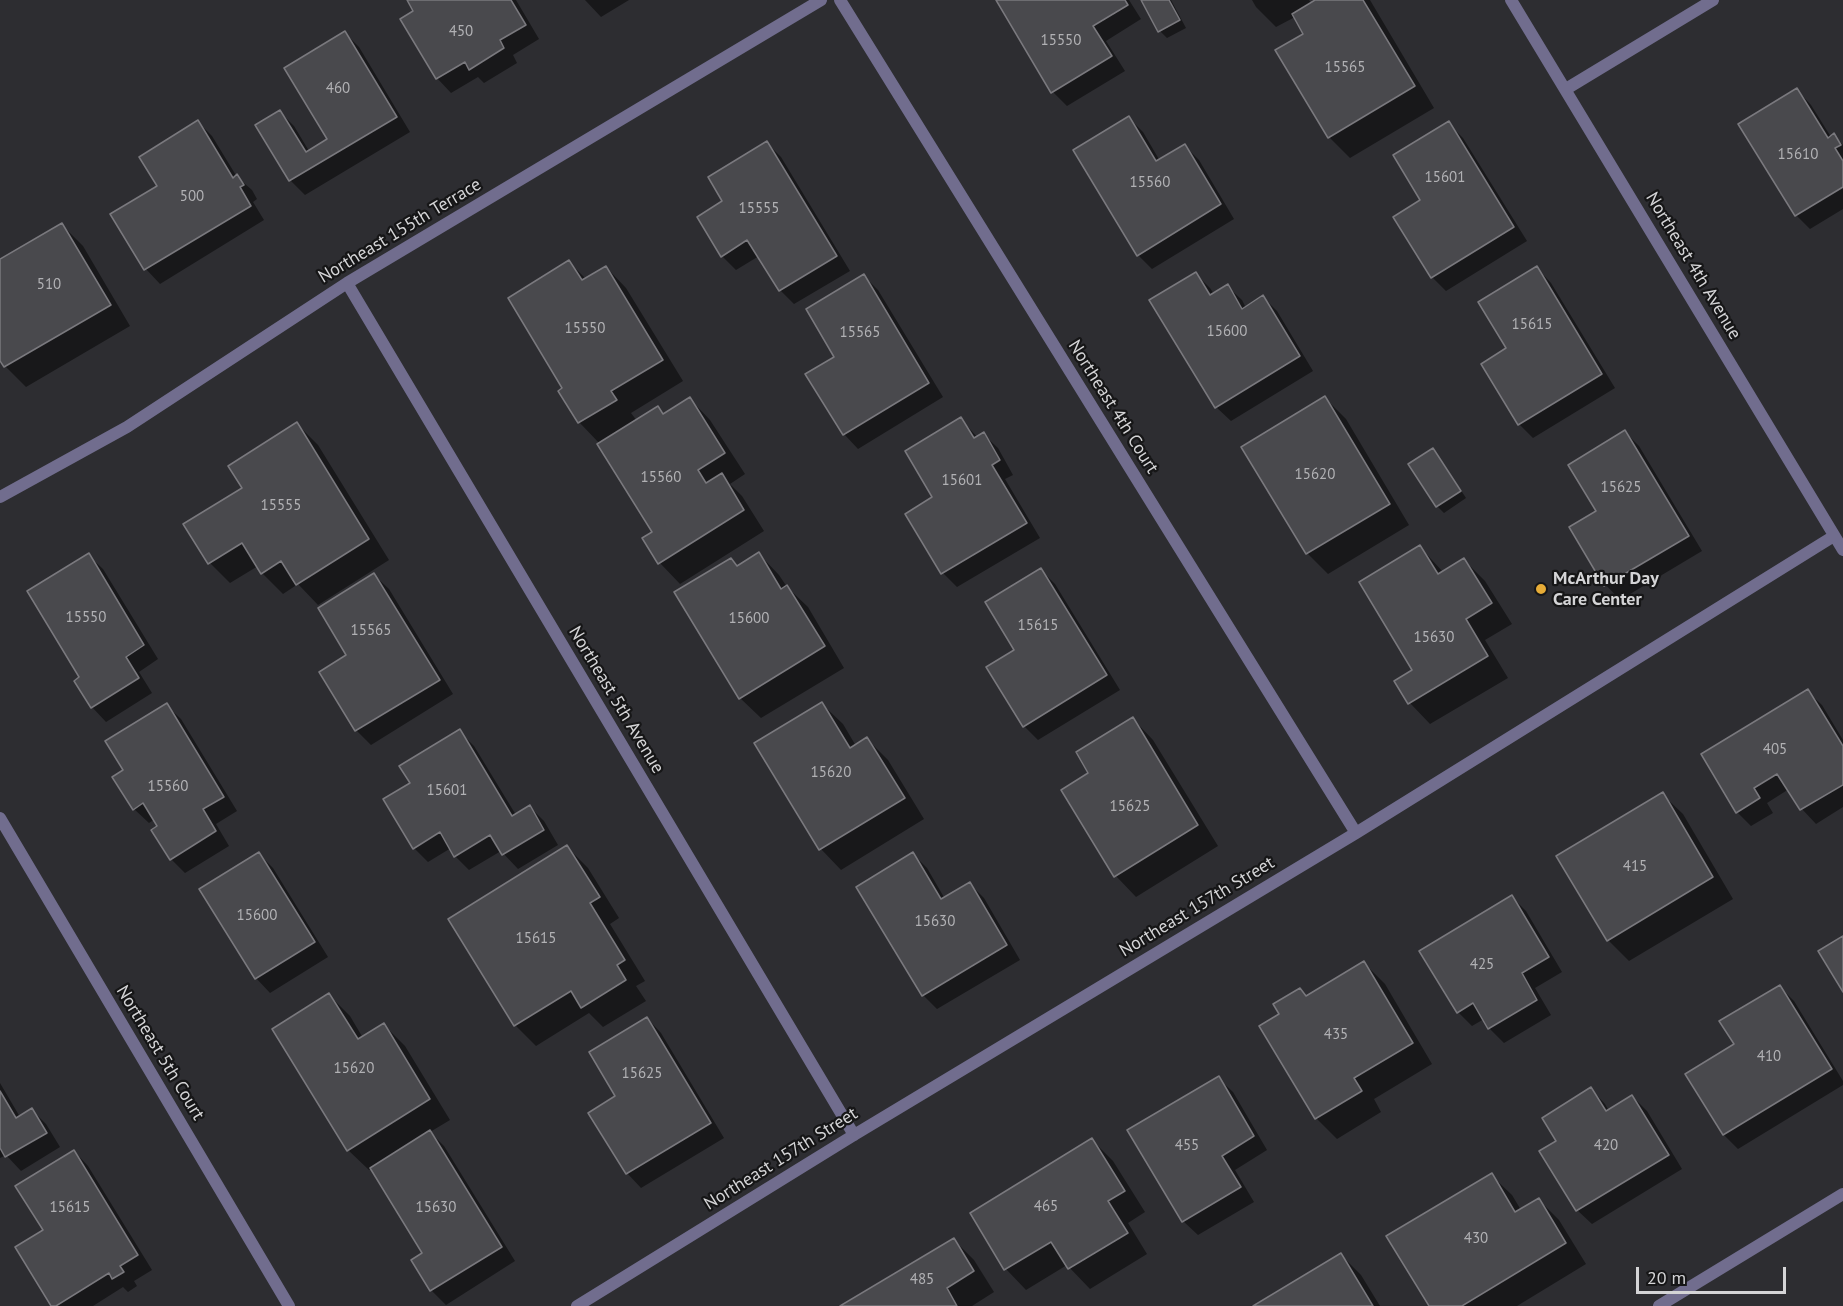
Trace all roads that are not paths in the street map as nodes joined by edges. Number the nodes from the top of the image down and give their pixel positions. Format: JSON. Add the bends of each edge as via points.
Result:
{"nodes":[{"id":1,"x":821,"y":0,"type":"edge"},
{"id":2,"x":840,"y":0,"type":"edge"},
{"id":3,"x":1511,"y":0,"type":"edge"},
{"id":4,"x":1713,"y":0,"type":"edge"},
{"id":5,"x":1566,"y":89,"type":"junction"},
{"id":6,"x":347,"y":283,"type":"junction"},
{"id":7,"x":0,"y":496,"type":"edge"},
{"id":8,"x":1834,"y":536,"type":"junction"},
{"id":9,"x":1843,"y":550,"type":"edge"},
{"id":10,"x":0,"y":818,"type":"edge"},
{"id":11,"x":1356,"y":833,"type":"junction"},
{"id":12,"x":854,"y":1135,"type":"junction"},
{"id":13,"x":1843,"y":1194,"type":"edge"},
{"id":14,"x":289,"y":1306,"type":"edge"},
{"id":15,"x":577,"y":1306,"type":"edge"},
{"id":16,"x":1659,"y":1306,"type":"edge"}],
"edges":[{"from":1,"to":6,"type":"street","name":"Northeast 155th Terrace"},
{"from":2,"to":11,"type":"street","name":"Northeast 4th Court"},
{"from":3,"to":5,"type":"street","name":"Northeast 4th Avenue"},
{"from":4,"to":5,"type":"street"},
{"from":5,"to":8,"type":"street","name":"Northeast 4th Avenue"},
{"from":6,"to":7,"type":"street","name":"Northeast 155th Terrace","via":[[127,427]]},
{"from":6,"to":12,"type":"street","name":"Northeast 5th Avenue"},
{"from":8,"to":9,"type":"street","name":"Northeast 4th Avenue"},
{"from":8,"to":11,"type":"street","name":"Northeast 157th Street"},
{"from":10,"to":14,"type":"street","name":"Northeast 5th Court"},
{"from":11,"to":12,"type":"street","name":"Northeast 157th Street"},
{"from":12,"to":15,"type":"street","name":"Northeast 157th Street"},
{"from":13,"to":16,"type":"street"}]}
